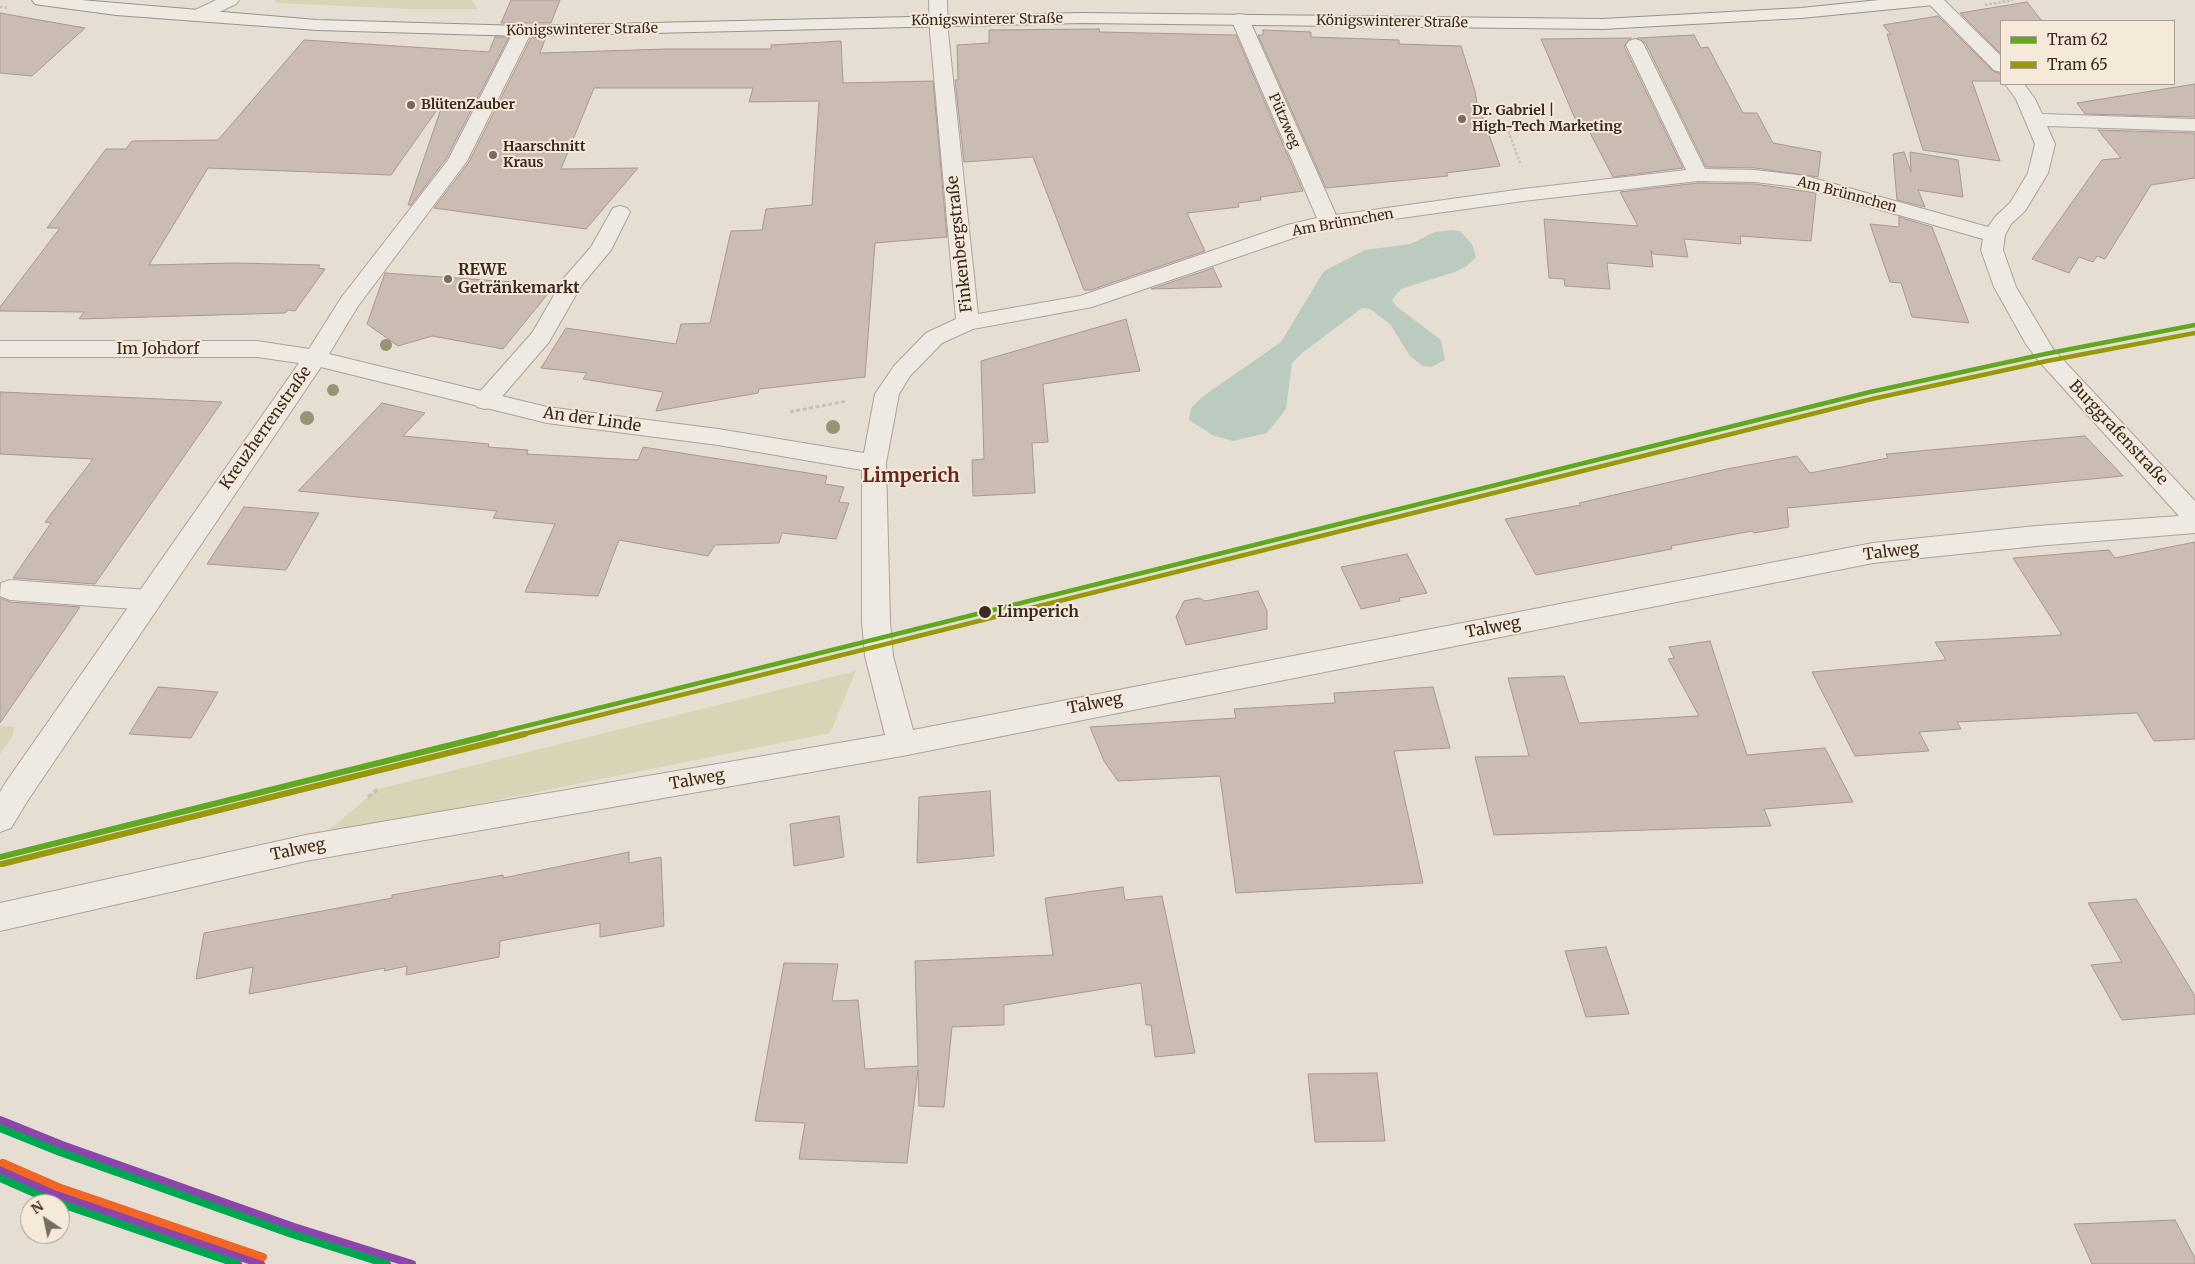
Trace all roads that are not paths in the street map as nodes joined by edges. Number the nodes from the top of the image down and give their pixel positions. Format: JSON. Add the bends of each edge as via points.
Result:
{"nodes":[{"id":1,"x":42,"y":0,"type":"edge"},
{"id":2,"x":230,"y":0,"type":"edge"},
{"id":3,"x":1934,"y":0,"type":"edge"},
{"id":4,"x":938,"y":10,"type":"edge"},
{"id":5,"x":197,"y":16,"type":"junction"},
{"id":6,"x":1240,"y":19,"type":"junction"},
{"id":7,"x":523,"y":31,"type":"junction"},
{"id":8,"x":1635,"y":45,"type":"dead end"},
{"id":9,"x":2000,"y":65,"type":"edge"},
{"id":10,"x":2015,"y":85,"type":"edge"},
{"id":11,"x":2035,"y":120,"type":"junction"},
{"id":12,"x":2195,"y":125,"type":"edge"},
{"id":13,"x":1698,"y":175,"type":"junction"},
{"id":14,"x":620,"y":212,"type":"dead end"},
{"id":15,"x":1329,"y":222,"type":"junction"},
{"id":16,"x":1994,"y":235,"type":"junction"},
{"id":17,"x":968,"y":323,"type":"junction"},
{"id":18,"x":0,"y":349,"type":"edge"},
{"id":19,"x":315,"y":358,"type":"junction"},
{"id":20,"x":485,"y":401,"type":"junction"},
{"id":21,"x":874,"y":463,"type":"junction"},
{"id":22,"x":2195,"y":517,"type":"edge"},
{"id":23,"x":2195,"y":524,"type":"edge"},
{"id":24,"x":10,"y":590,"type":"dead end"},
{"id":25,"x":148,"y":600,"type":"junction"},
{"id":26,"x":902,"y":744,"type":"junction"},
{"id":27,"x":0,"y":819,"type":"edge"},
{"id":28,"x":0,"y":917,"type":"edge"}],
"edges":[{"from":1,"to":5,"type":"street","name":"Königswinterer Straße"},
{"from":2,"to":5,"type":"street"},
{"from":3,"to":6,"type":"street","name":"Königswinterer Straße","via":[[1801,13],[1603,24]]},
{"from":3,"to":9,"type":"street"},
{"from":4,"to":6,"type":"street","name":"Königswinterer Straße"},
{"from":4,"to":7,"type":"street","name":"Königswinterer Straße"},
{"from":4,"to":17,"type":"street","name":"Finkenbergstraße"},
{"from":5,"to":7,"type":"street","name":"Königswinterer Straße","via":[[317,26]]},
{"from":6,"to":15,"type":"street","name":"Pützweg"},
{"from":7,"to":19,"type":"street","name":"Kreuzherrenstraße","via":[[457,161],[349,303]]},
{"from":8,"to":13,"type":"street"},
{"from":10,"to":11,"type":"street"},
{"from":11,"to":12,"type":"street"},
{"from":11,"to":16,"type":"street","via":[[2045,144],[2038,173],[2018,207]]},
{"from":13,"to":15,"type":"street","name":"Am Brünnchen"},
{"from":13,"to":16,"type":"street","name":"Am Brünnchen","via":[[1755,176],[1806,182]]},
{"from":14,"to":20,"type":"street","via":[[600,250],[572,284],[541,337]]},
{"from":15,"to":17,"type":"street","name":"Am Brünnchen","via":[[1277,236],[1084,302]]},
{"from":16,"to":22,"type":"street","name":"Burggrafenstraße","via":[[1992,250],[2005,287],[2034,339]]},
{"from":17,"to":21,"type":"street","name":"Finkenbergstraße","via":[[934,338],[902,371],[887,394]]},
{"from":18,"to":19,"type":"street","name":"Im Johdorf","via":[[257,350]]},
{"from":19,"to":20,"type":"street","name":"An der Linde"},
{"from":19,"to":25,"type":"street","name":"Kreuzherrenstraße"},
{"from":20,"to":21,"type":"street","name":"An der Linde","via":[[547,415],[718,437]]},
{"from":21,"to":26,"type":"street","name":"Finkenbergstraße","via":[[879,656]]},
{"from":23,"to":26,"type":"street","name":"Talweg","via":[[1873,553],[1051,712]]},
{"from":24,"to":25,"type":"street"},
{"from":25,"to":27,"type":"street","name":"Kreuzherrenstraße"},
{"from":26,"to":28,"type":"street","name":"Talweg","via":[[306,848]]}]}
